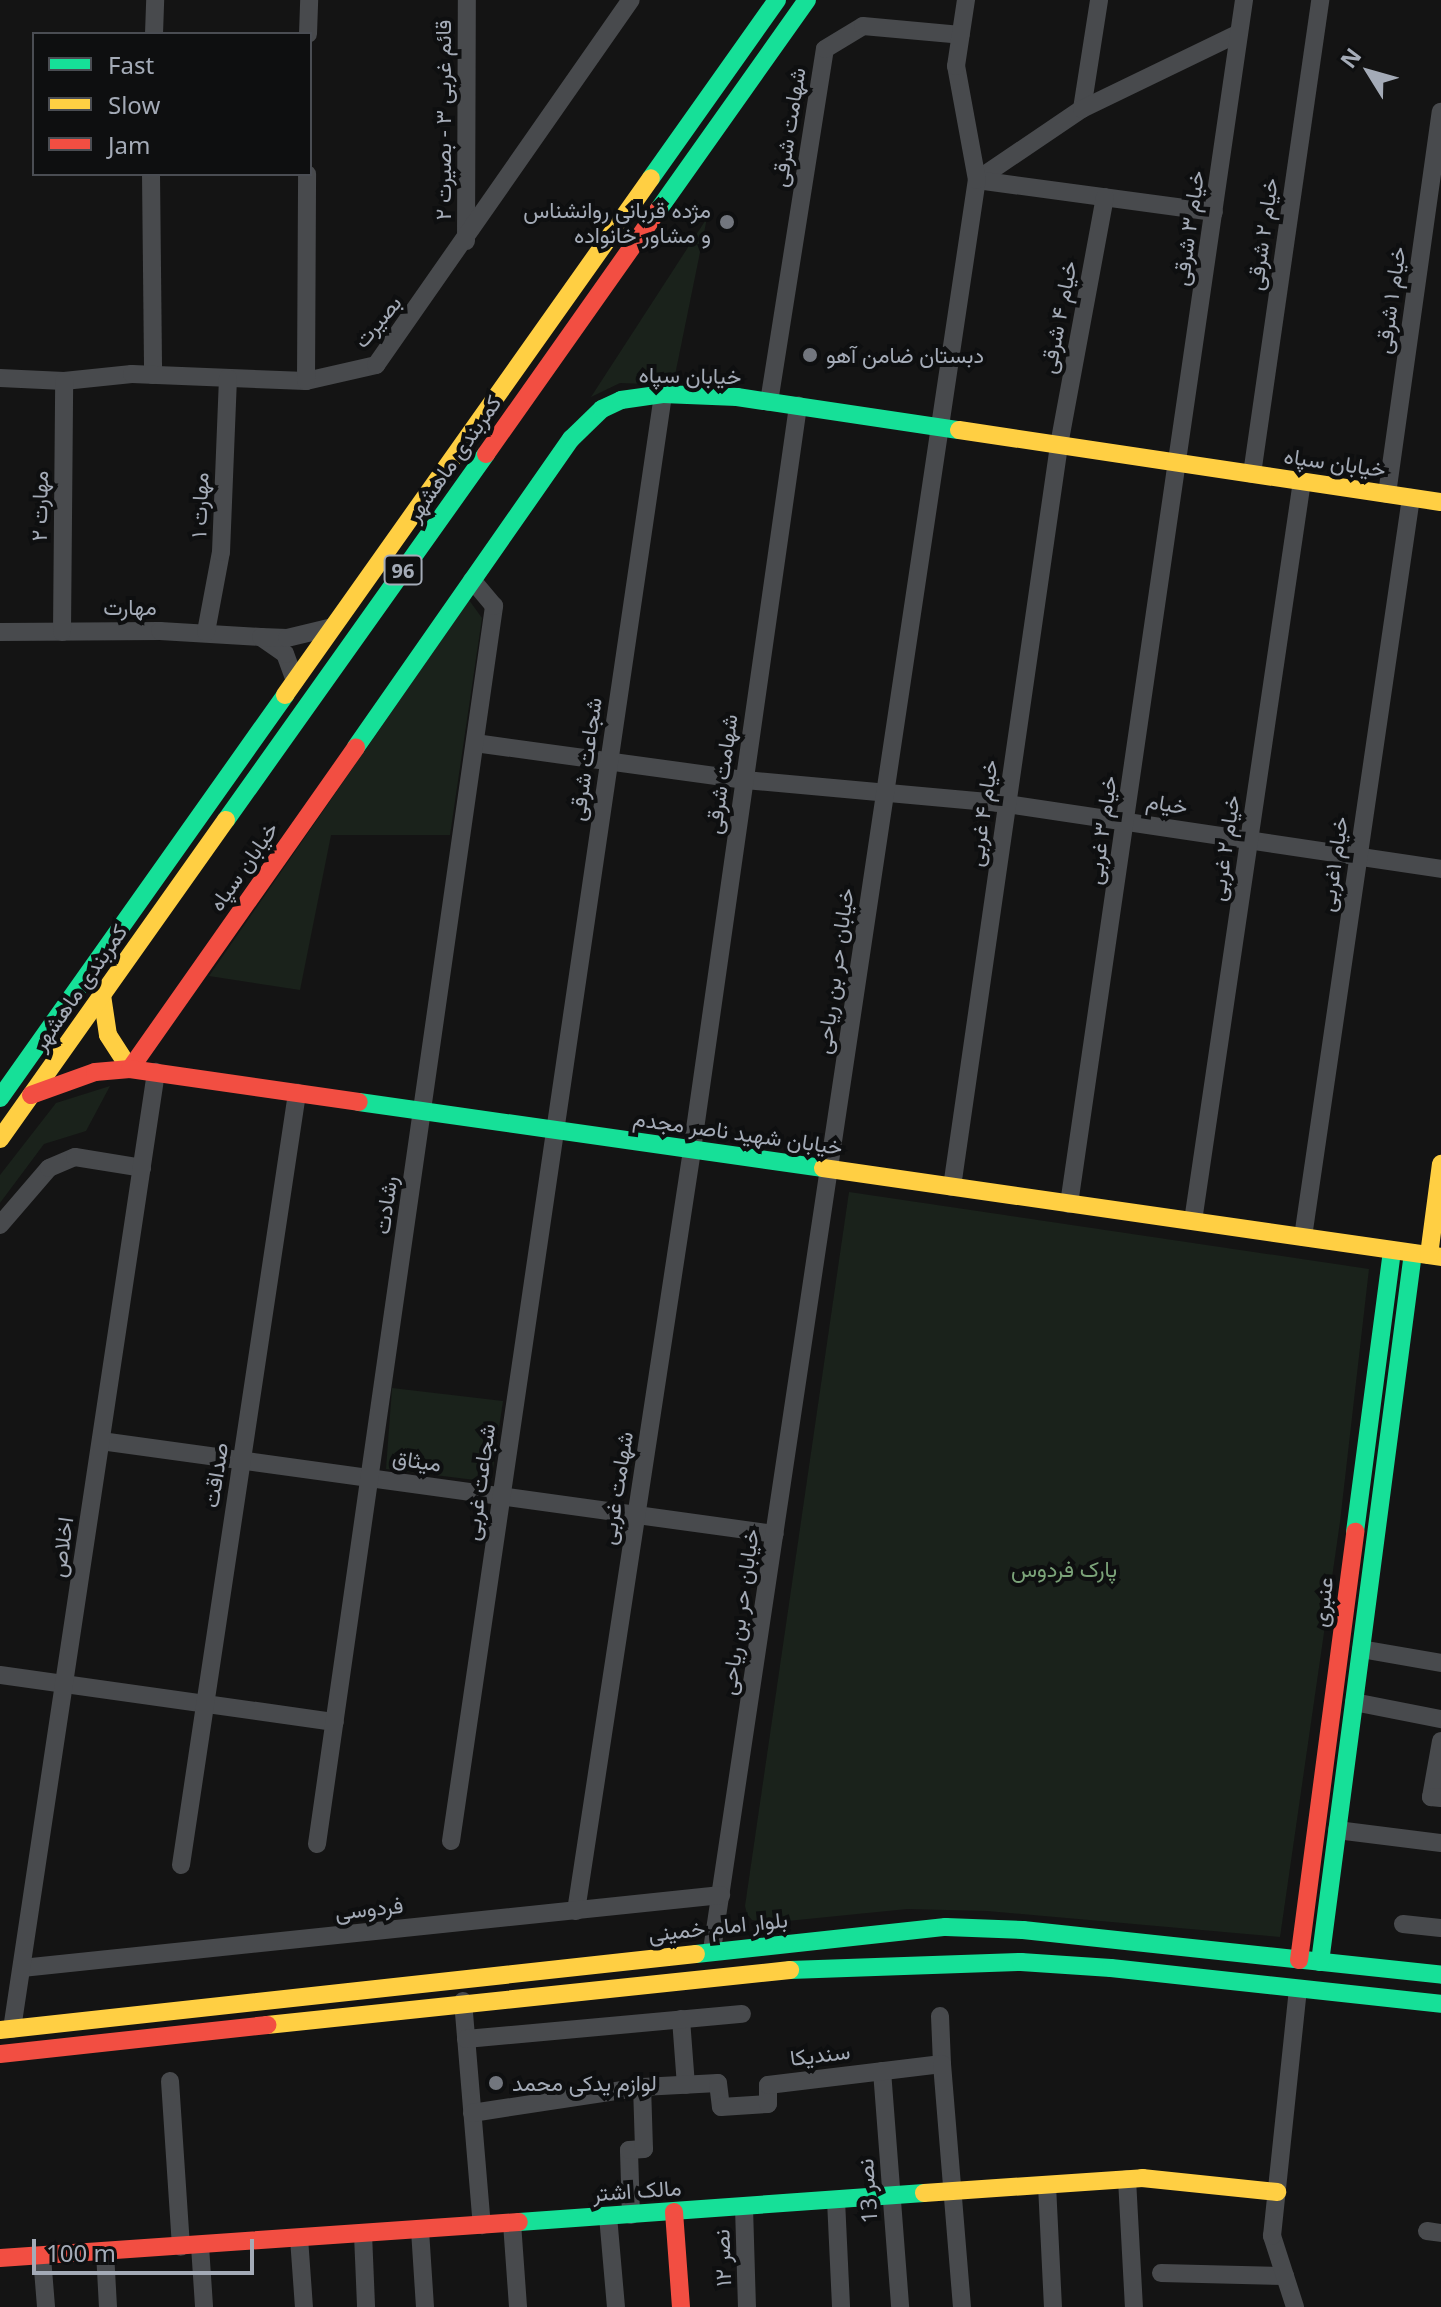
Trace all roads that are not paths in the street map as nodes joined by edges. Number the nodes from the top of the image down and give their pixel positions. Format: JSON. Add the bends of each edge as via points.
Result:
{"nodes":[{"id":1,"x":155,"y":0,"type":"edge"},
{"id":2,"x":309,"y":0,"type":"edge"},
{"id":3,"x":467,"y":0,"type":"edge"},
{"id":4,"x":631,"y":0,"type":"edge"},
{"id":5,"x":777,"y":0,"type":"edge"},
{"id":6,"x":807,"y":0,"type":"edge"},
{"id":7,"x":966,"y":0,"type":"edge"},
{"id":8,"x":1099,"y":0,"type":"edge"},
{"id":9,"x":1244,"y":0,"type":"edge"},
{"id":10,"x":1320,"y":0,"type":"edge"},
{"id":11,"x":154,"y":32,"type":"edge"},
{"id":12,"x":308,"y":32,"type":"edge"},
{"id":13,"x":1239,"y":33,"type":"junction"},
{"id":14,"x":961,"y":35,"type":"junction"},
{"id":15,"x":1082,"y":109,"type":"junction"},
{"id":16,"x":1441,"y":112,"type":"edge"},
{"id":17,"x":151,"y":176,"type":"edge"},
{"id":18,"x":307,"y":176,"type":"edge"},
{"id":19,"x":977,"y":180,"type":"junction"},
{"id":20,"x":1105,"y":197,"type":"junction"},
{"id":21,"x":1214,"y":212,"type":"junction"},
{"id":22,"x":466,"y":241,"type":"junction"},
{"id":23,"x":153,"y":375,"type":"junction"},
{"id":24,"x":0,"y":378,"type":"edge"},
{"id":25,"x":228,"y":378,"type":"junction"},
{"id":26,"x":64,"y":381,"type":"junction"},
{"id":27,"x":306,"y":381,"type":"junction"},
{"id":28,"x":663,"y":394,"type":"junction"},
{"id":29,"x":769,"y":402,"type":"junction"},
{"id":30,"x":798,"y":406,"type":"junction"},
{"id":31,"x":940,"y":427,"type":"junction"},
{"id":32,"x":1059,"y":445,"type":"junction"},
{"id":33,"x":1179,"y":463,"type":"junction"},
{"id":34,"x":1252,"y":474,"type":"junction"},
{"id":35,"x":1302,"y":481,"type":"junction"},
{"id":36,"x":1387,"y":494,"type":"junction"},
{"id":37,"x":1411,"y":498,"type":"junction"},
{"id":38,"x":1441,"y":502,"type":"edge"},
{"id":39,"x":472,"y":580,"type":"junction"},
{"id":40,"x":333,"y":627,"type":"junction"},
{"id":41,"x":0,"y":632,"type":"edge"},
{"id":42,"x":62,"y":632,"type":"junction"},
{"id":43,"x":206,"y":632,"type":"junction"},
{"id":44,"x":261,"y":637,"type":"junction"},
{"id":45,"x":295,"y":681,"type":"junction"},
{"id":46,"x":475,"y":743,"type":"junction"},
{"id":47,"x":609,"y":761,"type":"junction"},
{"id":48,"x":745,"y":780,"type":"junction"},
{"id":49,"x":884,"y":793,"type":"junction"},
{"id":50,"x":1007,"y":804,"type":"junction"},
{"id":51,"x":1126,"y":822,"type":"junction"},
{"id":52,"x":1249,"y":840,"type":"junction"},
{"id":53,"x":1359,"y":856,"type":"junction"},
{"id":54,"x":1441,"y":869,"type":"edge"},
{"id":55,"x":102,"y":995,"type":"junction"},
{"id":56,"x":130,"y":1069,"type":"junction"},
{"id":57,"x":156,"y":1072,"type":"junction"},
{"id":58,"x":297,"y":1093,"type":"junction"},
{"id":59,"x":31,"y":1095,"type":"junction"},
{"id":60,"x":0,"y":1098,"type":"edge"},
{"id":61,"x":423,"y":1111,"type":"junction"},
{"id":62,"x":555,"y":1130,"type":"junction"},
{"id":63,"x":0,"y":1139,"type":"edge"},
{"id":64,"x":692,"y":1150,"type":"junction"},
{"id":65,"x":1441,"y":1164,"type":"edge"},
{"id":66,"x":142,"y":1168,"type":"junction"},
{"id":67,"x":829,"y":1169,"type":"junction"},
{"id":68,"x":952,"y":1187,"type":"junction"},
{"id":69,"x":1069,"y":1204,"type":"junction"},
{"id":70,"x":1193,"y":1221,"type":"junction"},
{"id":71,"x":0,"y":1225,"type":"edge"},
{"id":72,"x":1303,"y":1237,"type":"junction"},
{"id":73,"x":1392,"y":1250,"type":"junction"},
{"id":74,"x":1428,"y":1255,"type":"edge"},
{"id":75,"x":101,"y":1441,"type":"junction"},
{"id":76,"x":242,"y":1460,"type":"junction"},
{"id":77,"x":370,"y":1478,"type":"junction"},
{"id":78,"x":501,"y":1496,"type":"junction"},
{"id":79,"x":636,"y":1515,"type":"junction"},
{"id":80,"x":775,"y":1534,"type":"junction"},
{"id":81,"x":1361,"y":1649,"type":"junction"},
{"id":82,"x":1441,"y":1663,"type":"edge"},
{"id":83,"x":0,"y":1675,"type":"edge"},
{"id":84,"x":65,"y":1685,"type":"junction"},
{"id":85,"x":1354,"y":1702,"type":"junction"},
{"id":86,"x":205,"y":1704,"type":"junction"},
{"id":87,"x":1441,"y":1719,"type":"edge"},
{"id":88,"x":335,"y":1722,"type":"junction"},
{"id":89,"x":1441,"y":1741,"type":"edge"},
{"id":90,"x":1441,"y":1798,"type":"edge"},
{"id":91,"x":1337,"y":1830,"type":"junction"},
{"id":92,"x":451,"y":1841,"type":"dead end"},
{"id":93,"x":1441,"y":1843,"type":"edge"},
{"id":94,"x":317,"y":1844,"type":"dead end"},
{"id":95,"x":181,"y":1865,"type":"dead end"},
{"id":96,"x":721,"y":1895,"type":"junction"},
{"id":97,"x":576,"y":1911,"type":"junction"},
{"id":98,"x":1403,"y":1924,"type":"dead end"},
{"id":99,"x":946,"y":1927,"type":"junction"},
{"id":100,"x":1441,"y":1928,"type":"edge"},
{"id":101,"x":907,"y":1931,"type":"junction"},
{"id":102,"x":712,"y":1950,"type":"junction"},
{"id":103,"x":1299,"y":1960,"type":"junction"},
{"id":104,"x":1320,"y":1962,"type":"junction"},
{"id":105,"x":952,"y":1966,"type":"junction"},
{"id":106,"x":907,"y":1967,"type":"junction"},
{"id":107,"x":22,"y":1968,"type":"junction"},
{"id":108,"x":1441,"y":1975,"type":"edge"},
{"id":109,"x":1298,"y":1989,"type":"junction"},
{"id":110,"x":463,"y":2001,"type":"junction"},
{"id":111,"x":1441,"y":2004,"type":"edge"},
{"id":112,"x":742,"y":2014,"type":"dead end"},
{"id":113,"x":940,"y":2016,"type":"dead end"},
{"id":114,"x":681,"y":2019,"type":"junction"},
{"id":115,"x":6,"y":2029,"type":"edge"},
{"id":116,"x":466,"y":2039,"type":"junction"},
{"id":117,"x":0,"y":2054,"type":"edge"},
{"id":118,"x":942,"y":2064,"type":"junction"},
{"id":119,"x":882,"y":2071,"type":"junction"},
{"id":120,"x":170,"y":2081,"type":"dead end"},
{"id":121,"x":686,"y":2085,"type":"junction"},
{"id":122,"x":642,"y":2087,"type":"junction"},
{"id":123,"x":472,"y":2113,"type":"junction"},
{"id":124,"x":1127,"y":2179,"type":"junction"},
{"id":125,"x":1047,"y":2185,"type":"junction"},
{"id":126,"x":954,"y":2191,"type":"junction"},
{"id":127,"x":1277,"y":2192,"type":"junction"},
{"id":128,"x":892,"y":2196,"type":"junction"},
{"id":129,"x":836,"y":2200,"type":"junction"},
{"id":130,"x":744,"y":2207,"type":"junction"},
{"id":131,"x":674,"y":2212,"type":"junction"},
{"id":132,"x":631,"y":2215,"type":"junction"},
{"id":133,"x":608,"y":2216,"type":"junction"},
{"id":134,"x":512,"y":2223,"type":"junction"},
{"id":135,"x":482,"y":2225,"type":"junction"},
{"id":136,"x":420,"y":2230,"type":"junction"},
{"id":137,"x":363,"y":2234,"type":"junction"},
{"id":138,"x":299,"y":2238,"type":"junction"},
{"id":139,"x":191,"y":2246,"type":"junction"},
{"id":140,"x":105,"y":2252,"type":"junction"},
{"id":141,"x":42,"y":2257,"type":"junction"},
{"id":142,"x":0,"y":2258,"type":"edge"},
{"id":143,"x":1161,"y":2273,"type":"dead end"},
{"id":144,"x":1285,"y":2276,"type":"junction"},
{"id":145,"x":46,"y":2307,"type":"edge"},
{"id":146,"x":108,"y":2307,"type":"edge"},
{"id":147,"x":204,"y":2307,"type":"edge"},
{"id":148,"x":304,"y":2307,"type":"edge"},
{"id":149,"x":366,"y":2307,"type":"edge"},
{"id":150,"x":425,"y":2307,"type":"edge"},
{"id":151,"x":518,"y":2307,"type":"edge"},
{"id":152,"x":616,"y":2307,"type":"edge"},
{"id":153,"x":681,"y":2307,"type":"edge"},
{"id":154,"x":747,"y":2307,"type":"edge"},
{"id":155,"x":841,"y":2307,"type":"edge"},
{"id":156,"x":900,"y":2307,"type":"edge"},
{"id":157,"x":962,"y":2307,"type":"edge"},
{"id":158,"x":1053,"y":2307,"type":"edge"},
{"id":159,"x":1134,"y":2307,"type":"edge"},
{"id":160,"x":1295,"y":2307,"type":"edge"}],
"edges":[{"from":1,"to":11,"type":"street"},
{"from":2,"to":12,"type":"street"},
{"from":3,"to":22,"type":"street","name":"قائم غربی ۳ - بصیرت ۲"},
{"from":4,"to":22,"type":"street","name":"بصیرت"},
{"from":5,"to":40,"type":"street","name":"کمربندی ماهشهر","number":"96"},
{"from":6,"to":55,"type":"street","name":"کمربندی ماهشهر","number":"96"},
{"from":7,"to":14,"type":"street","name":"خیابان حر بن ریاحی"},
{"from":8,"to":15,"type":"street"},
{"from":9,"to":13,"type":"street","name":"خیام ۳ شرقی"},
{"from":10,"to":34,"type":"street","name":"خیام ۲ شرقی"},
{"from":13,"to":15,"type":"street"},
{"from":13,"to":21,"type":"street","name":"خیام ۳ شرقی"},
{"from":14,"to":19,"type":"street","name":"خیابان حر بن ریاحی","via":[[956,66]]},
{"from":14,"to":29,"type":"street","name":"شهامت شرقی","via":[[863,26],[825,49]]},
{"from":15,"to":19,"type":"street"},
{"from":16,"to":36,"type":"street","name":"خیام ۱ شرقی"},
{"from":17,"to":23,"type":"street"},
{"from":18,"to":27,"type":"street"},
{"from":19,"to":20,"type":"street"},
{"from":19,"to":31,"type":"street","name":"خیابان حر بن ریاحی"},
{"from":20,"to":21,"type":"street"},
{"from":20,"to":32,"type":"street","name":"خیام ۴ شرقی"},
{"from":21,"to":33,"type":"street","name":"خیام ۳ شرقی"},
{"from":22,"to":27,"type":"street","name":"بصیرت","via":[[376,365]]},
{"from":23,"to":25,"type":"street","name":"بصیرت"},
{"from":23,"to":26,"type":"street","name":"بصیرت"},
{"from":24,"to":26,"type":"street","name":"بصیرت"},
{"from":25,"to":27,"type":"street","name":"بصیرت"},
{"from":25,"to":43,"type":"street","name":"مهارت ۱","via":[[221,552]]},
{"from":26,"to":42,"type":"street","name":"مهارت ۲"},
{"from":28,"to":29,"type":"street","name":"خیابان سپاه"},
{"from":28,"to":39,"type":"street","name":"خیابان سپاه","via":[[621,400],[585,422]]},
{"from":28,"to":47,"type":"street","name":"شجاعت شرقی"},
{"from":29,"to":30,"type":"street","name":"خیابان سپاه"},
{"from":30,"to":31,"type":"street","name":"خیابان سپاه"},
{"from":30,"to":48,"type":"street","name":"شهامت شرقی"},
{"from":31,"to":32,"type":"street","name":"خیابان سپاه"},
{"from":31,"to":49,"type":"street","name":"خیابان حر بن ریاحی"},
{"from":32,"to":33,"type":"street","name":"خیابان سپاه"},
{"from":32,"to":50,"type":"street","name":"خیام ۴ غربی"},
{"from":33,"to":34,"type":"street","name":"خیابان سپاه"},
{"from":33,"to":51,"type":"street","name":"خیام ۳ غربی"},
{"from":34,"to":35,"type":"street","name":"خیابان سپاه"},
{"from":35,"to":36,"type":"street","name":"خیابان سپاه"},
{"from":35,"to":52,"type":"street","name":"خیام ۲ غربی"},
{"from":36,"to":37,"type":"street","name":"خیابان سپاه"},
{"from":37,"to":38,"type":"street","name":"خیابان سپاه"},
{"from":37,"to":53,"type":"street","name":"خیام ۱غربی"},
{"from":39,"to":46,"type":"street","name":"رشادت","via":[[494,606]]},
{"from":39,"to":56,"type":"street","name":"خیابان سپاه"},
{"from":40,"to":44,"type":"street","name":"مهارت","via":[[287,638]]},
{"from":40,"to":45,"type":"street","name":"کمربندی ماهشهر","number":"96"},
{"from":41,"to":42,"type":"street","name":"مهارت"},
{"from":42,"to":43,"type":"street","name":"مهارت"},
{"from":43,"to":44,"type":"street","name":"مهارت"},
{"from":44,"to":45,"type":"street","via":[[285,654]]},
{"from":45,"to":60,"type":"street","name":"کمربندی ماهشهر","number":"96"},
{"from":46,"to":47,"type":"street","name":"خیام"},
{"from":46,"to":61,"type":"street","name":"رشادت"},
{"from":47,"to":48,"type":"street","name":"خیام"},
{"from":47,"to":62,"type":"street","name":"شجاعت شرقی"},
{"from":48,"to":49,"type":"street","name":"خیام"},
{"from":48,"to":64,"type":"street","name":"شهامت شرقی"},
{"from":49,"to":50,"type":"street","name":"خیام"},
{"from":49,"to":67,"type":"street","name":"خیابان حر بن ریاحی"},
{"from":50,"to":51,"type":"street","name":"خیام"},
{"from":50,"to":68,"type":"street","name":"خیام ۴ غربی"},
{"from":51,"to":52,"type":"street","name":"خیام"},
{"from":51,"to":69,"type":"street","name":"خیام ۳ غربی"},
{"from":52,"to":53,"type":"street","name":"خیام"},
{"from":52,"to":70,"type":"street","name":"خیام ۲ غربی"},
{"from":53,"to":54,"type":"street","name":"خیام"},
{"from":53,"to":72,"type":"street","name":"خیام ۱غربی"},
{"from":55,"to":56,"type":"street","via":[[108,1035]]},
{"from":55,"to":59,"type":"street","name":"کمربندی ماهشهر","number":"96"},
{"from":56,"to":57,"type":"street","name":"خیابان شهید ناصر مجدم"},
{"from":56,"to":59,"type":"street","name":"خیابان شهید ناصر مجدم","via":[[95,1072]]},
{"from":57,"to":58,"type":"street","name":"خیابان شهید ناصر مجدم"},
{"from":57,"to":66,"type":"street","name":"اخلاص"},
{"from":58,"to":61,"type":"street","name":"خیابان شهید ناصر مجدم"},
{"from":58,"to":76,"type":"street","name":"صداقت"},
{"from":59,"to":63,"type":"street","name":"کمربندی ماهشهر","number":"96"},
{"from":61,"to":62,"type":"street","name":"خیابان شهید ناصر مجدم"},
{"from":61,"to":77,"type":"street","name":"رشادت"},
{"from":62,"to":64,"type":"street","name":"خیابان شهید ناصر مجدم"},
{"from":62,"to":78,"type":"street","name":"شجاعت غربی"},
{"from":64,"to":67,"type":"street","name":"خیابان شهید ناصر مجدم"},
{"from":64,"to":79,"type":"street","name":"شهامت غربی"},
{"from":65,"to":74,"type":"street","name":"عنبری"},
{"from":66,"to":71,"type":"street","via":[[75,1157],[49,1168]]},
{"from":66,"to":75,"type":"street","name":"اخلاص"},
{"from":67,"to":68,"type":"street","name":"خیابان شهید ناصر مجدم"},
{"from":67,"to":80,"type":"street","name":"خیابان حر بن ریاحی"},
{"from":68,"to":69,"type":"street","name":"خیابان شهید ناصر مجدم"},
{"from":69,"to":70,"type":"street","name":"خیابان شهید ناصر مجدم"},
{"from":70,"to":72,"type":"street","name":"خیابان شهید ناصر مجدم"},
{"from":72,"to":73,"type":"street","name":"خیابان شهید ناصر مجدم"},
{"from":73,"to":74,"type":"street","name":"خیابان شهید ناصر مجدم"},
{"from":73,"to":103,"type":"street","name":"عنبری"},
{"from":74,"to":81,"type":"street","name":"عنبری"},
{"from":75,"to":76,"type":"street","name":"میثاق"},
{"from":75,"to":84,"type":"street","name":"اخلاص"},
{"from":76,"to":77,"type":"street","name":"میثاق"},
{"from":76,"to":86,"type":"street","name":"صداقت"},
{"from":77,"to":78,"type":"street","name":"میثاق"},
{"from":77,"to":88,"type":"street","name":"رشادت"},
{"from":78,"to":79,"type":"street","name":"میثاق"},
{"from":78,"to":92,"type":"street","name":"شجاعت غربی"},
{"from":79,"to":80,"type":"street","name":"میثاق"},
{"from":79,"to":97,"type":"street","name":"شهامت غربی"},
{"from":80,"to":96,"type":"street","name":"خیابان حر بن ریاحی"},
{"from":81,"to":82,"type":"street"},
{"from":81,"to":85,"type":"street","name":"عنبری"},
{"from":83,"to":84,"type":"street"},
{"from":84,"to":86,"type":"street"},
{"from":84,"to":107,"type":"street","name":"اخلاص"},
{"from":85,"to":87,"type":"street"},
{"from":85,"to":91,"type":"street","name":"عنبری"},
{"from":86,"to":88,"type":"street"},
{"from":86,"to":95,"type":"street","name":"صداقت"},
{"from":88,"to":94,"type":"street","name":"رشادت"},
{"from":89,"to":90,"type":"street","via":[[1431,1797]]},
{"from":91,"to":93,"type":"street"},
{"from":91,"to":104,"type":"street","name":"عنبری"},
{"from":96,"to":97,"type":"street","name":"فردوسی"},
{"from":96,"to":102,"type":"street","name":"خیابان حر بن ریاحی"},
{"from":97,"to":107,"type":"street","name":"فردوسی"},
{"from":98,"to":100,"type":"street"},
{"from":99,"to":101,"type":"street","name":"بلوار امام خمینی"},
{"from":99,"to":103,"type":"street","name":"بلوار امام خمینی","via":[[1023,1930]]},
{"from":99,"to":105,"type":"street","via":[[942,1948]]},
{"from":101,"to":102,"type":"street","name":"بلوار امام خمینی"},
{"from":101,"to":106,"type":"street","via":[[914,1950]]},
{"from":102,"to":115,"type":"street","name":"بلوار امام خمینی"},
{"from":103,"to":104,"type":"street","name":"بلوار امام خمینی"},
{"from":104,"to":108,"type":"street","name":"بلوار امام خمینی"},
{"from":105,"to":106,"type":"street"},
{"from":105,"to":109,"type":"street","via":[[1036,1963]]},
{"from":106,"to":110,"type":"street","via":[[756,1971]]},
{"from":107,"to":115,"type":"street","name":"اخلاص"},
{"from":109,"to":111,"type":"street"},
{"from":109,"to":127,"type":"street"},
{"from":110,"to":116,"type":"street"},
{"from":110,"to":117,"type":"street"},
{"from":112,"to":114,"type":"street"},
{"from":113,"to":118,"type":"street"},
{"from":114,"to":116,"type":"street"},
{"from":114,"to":121,"type":"street"},
{"from":116,"to":123,"type":"street"},
{"from":118,"to":119,"type":"street","name":"سندیکا"},
{"from":118,"to":126,"type":"street"},
{"from":119,"to":121,"type":"street","name":"سندیکا","via":[[768,2085],[768,2104],[721,2107],[718,2083]]},
{"from":119,"to":128,"type":"street","name":"نصر 13"},
{"from":120,"to":139,"type":"street"},
{"from":121,"to":122,"type":"street","name":"سندیکا"},
{"from":122,"to":123,"type":"street","name":"سندیکا"},
{"from":122,"to":132,"type":"street","via":[[644,2149],[629,2150]]},
{"from":123,"to":135,"type":"street"},
{"from":124,"to":125,"type":"street","name":"مالک اشتر"},
{"from":124,"to":127,"type":"street","name":"مالک اشتر"},
{"from":124,"to":159,"type":"street"},
{"from":125,"to":126,"type":"street","name":"مالک اشتر"},
{"from":125,"to":158,"type":"street"},
{"from":126,"to":128,"type":"street","name":"مالک اشتر"},
{"from":126,"to":157,"type":"street"},
{"from":127,"to":144,"type":"street","via":[[1272,2236]]},
{"from":128,"to":129,"type":"street","name":"مالک اشتر"},
{"from":128,"to":156,"type":"street","name":"نصر 13"},
{"from":129,"to":130,"type":"street","name":"مالک اشتر"},
{"from":129,"to":155,"type":"street"},
{"from":130,"to":131,"type":"street","name":"مالک اشتر"},
{"from":130,"to":154,"type":"street","name":"نصر ۱۲"},
{"from":131,"to":132,"type":"street","name":"مالک اشتر"},
{"from":131,"to":153,"type":"street"},
{"from":132,"to":133,"type":"street","name":"مالک اشتر"},
{"from":133,"to":134,"type":"street","name":"مالک اشتر"},
{"from":133,"to":152,"type":"street"},
{"from":134,"to":135,"type":"street","name":"مالک اشتر"},
{"from":134,"to":151,"type":"street"},
{"from":135,"to":136,"type":"street","name":"مالک اشتر"},
{"from":136,"to":137,"type":"street","name":"مالک اشتر"},
{"from":136,"to":150,"type":"street"},
{"from":137,"to":138,"type":"street","name":"مالک اشتر"},
{"from":137,"to":149,"type":"street"},
{"from":138,"to":139,"type":"street","name":"مالک اشتر"},
{"from":138,"to":148,"type":"street"},
{"from":139,"to":140,"type":"street","name":"مالک اشتر"},
{"from":139,"to":147,"type":"street"},
{"from":140,"to":141,"type":"street","name":"مالک اشتر"},
{"from":140,"to":146,"type":"street"},
{"from":141,"to":142,"type":"street","name":"مالک اشتر"},
{"from":141,"to":145,"type":"street"},
{"from":143,"to":144,"type":"street"},
{"from":144,"to":160,"type":"street"}]}
